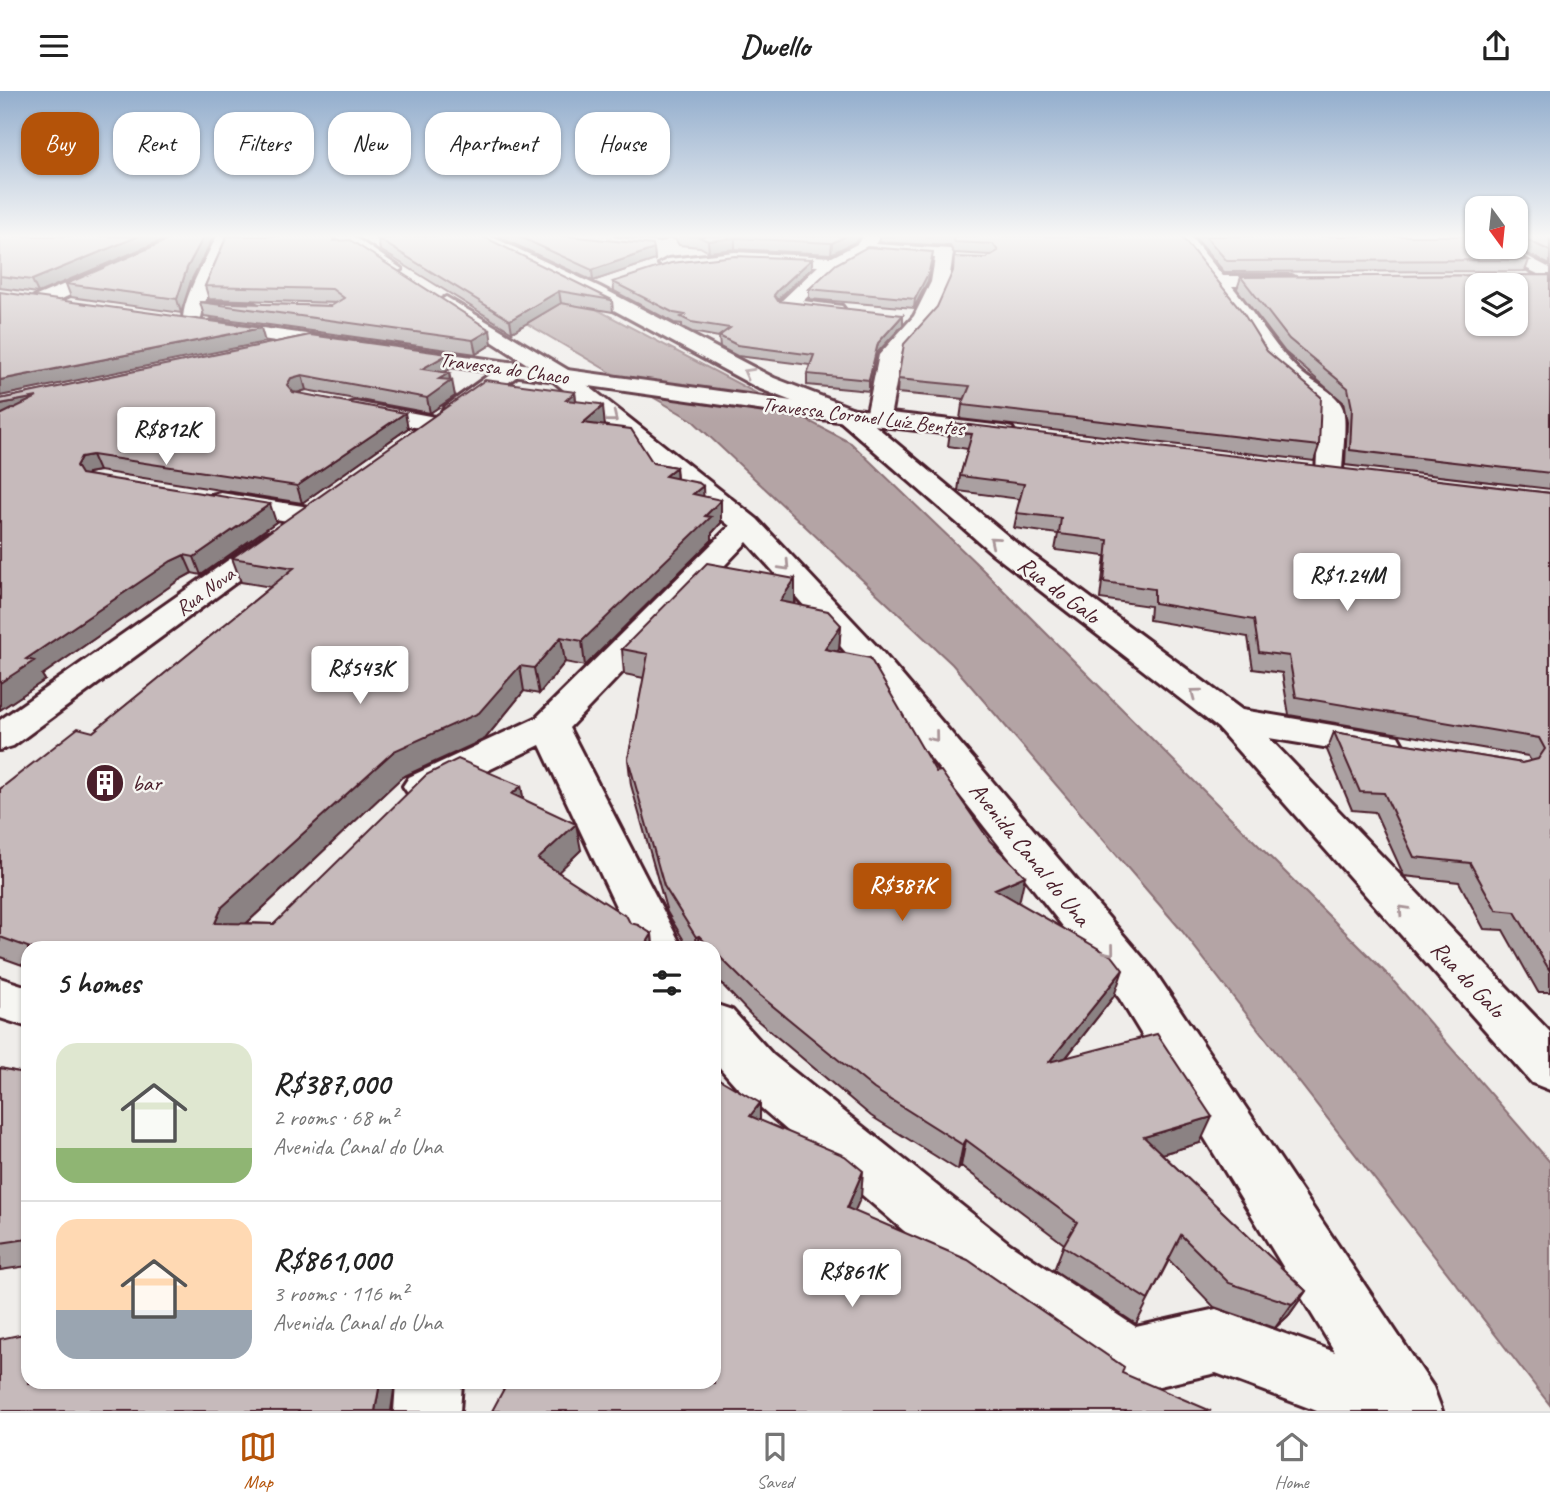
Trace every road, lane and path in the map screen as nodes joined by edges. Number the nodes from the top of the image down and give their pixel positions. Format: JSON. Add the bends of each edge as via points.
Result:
{"nodes":[{"id":1,"x":40,"y":298,"type":"edge"},
{"id":2,"x":201,"y":298,"type":"edge"},
{"id":3,"x":437,"y":298,"type":"edge"},
{"id":4,"x":622,"y":298,"type":"edge"},
{"id":5,"x":796,"y":298,"type":"edge"},
{"id":6,"x":933,"y":298,"type":"edge"},
{"id":7,"x":1232,"y":298,"type":"edge"},
{"id":8,"x":82,"y":307,"type":"edge"},
{"id":9,"x":272,"y":309,"type":"edge"},
{"id":10,"x":855,"y":311,"type":"edge"},
{"id":11,"x":896,"y":315,"type":"edge"},
{"id":12,"x":923,"y":318,"type":"junction"},
{"id":13,"x":191,"y":324,"type":"junction"},
{"id":14,"x":310,"y":342,"type":"junction"},
{"id":15,"x":245,"y":355,"type":"edge"},
{"id":16,"x":512,"y":369,"type":"junction"},
{"id":17,"x":576,"y":378,"type":"junction"},
{"id":18,"x":332,"y":405,"type":"edge"},
{"id":19,"x":833,"y":413,"type":"junction"},
{"id":20,"x":878,"y":418,"type":"junction"},
{"id":21,"x":435,"y":424,"type":"junction"},
{"id":22,"x":1029,"y":436,"type":"edge"},
{"id":23,"x":404,"y":447,"type":"edge"},
{"id":24,"x":1302,"y":471,"type":"edge"},
{"id":25,"x":191,"y":496,"type":"edge"},
{"id":26,"x":747,"y":526,"type":"junction"},
{"id":27,"x":1230,"y":720,"type":"junction"},
{"id":28,"x":549,"y":726,"type":"junction"},
{"id":29,"x":0,"y":738,"type":"edge"},
{"id":30,"x":1418,"y":750,"type":"edge"},
{"id":31,"x":398,"y":807,"type":"edge"},
{"id":32,"x":656,"y":941,"type":"edge"},
{"id":33,"x":0,"y":998,"type":"edge"},
{"id":34,"x":21,"y":1005,"type":"edge"},
{"id":35,"x":721,"y":1033,"type":"edge"},
{"id":36,"x":1550,"y":1067,"type":"edge"},
{"id":37,"x":429,"y":1389,"type":"edge"},
{"id":38,"x":427,"y":1411,"type":"edge"},
{"id":39,"x":1408,"y":1411,"type":"edge"}],
"edges":[{"from":1,"to":8,"type":"street","via":[[34,300]]},
{"from":2,"to":13,"type":"street"},
{"from":3,"to":17,"type":"street","name":"Avenida Canal do Una"},
{"from":19,"to":4,"type":"street","name":"Rua do Galo","one_way":true,"via":[[766,383]]},
{"from":5,"to":10,"type":"street","via":[[787,305]]},
{"from":6,"to":12,"type":"street"},
{"from":7,"to":24,"type":"street","via":[[1273,357],[1331,409],[1342,476]]},
{"from":9,"to":13,"type":"street"},
{"from":11,"to":12,"type":"street"},
{"from":12,"to":20,"type":"street","via":[[890,355]]},
{"from":13,"to":14,"type":"street","name":"Travessa do Chaco"},
{"from":14,"to":15,"type":"street"},
{"from":14,"to":16,"type":"street","name":"Travessa do Chaco"},
{"from":16,"to":17,"type":"street","name":"Travessa do Chaco"},
{"from":16,"to":21,"type":"street"},
{"from":17,"to":19,"type":"street","name":"Travessa Coronel Luíz Bentes"},
{"from":17,"to":26,"type":"street","name":"Avenida Canal do Una","one_way":true},
{"from":18,"to":21,"type":"street"},
{"from":19,"to":20,"type":"street","name":"Travessa Coronel Luíz Bentes"},
{"from":27,"to":19,"type":"street","name":"Rua do Galo","one_way":true},
{"from":20,"to":22,"type":"street","name":"Travessa Coronel Luíz Bentes"},
{"from":21,"to":23,"type":"street"},
{"from":25,"to":29,"type":"street","name":"Rua Nova","via":[[319,508]]},
{"from":26,"to":28,"type":"street"},
{"from":26,"to":39,"type":"street","name":"Avenida Canal do Una","one_way":true,"via":[[871,660],[1137,985]]},
{"from":27,"to":30,"type":"street"},
{"from":36,"to":27,"type":"street","name":"Rua do Galo","one_way":true},
{"from":28,"to":31,"type":"street","via":[[418,789]]},
{"from":28,"to":32,"type":"street"},
{"from":33,"to":34,"type":"street"},
{"from":35,"to":39,"type":"street","via":[[755,1071],[989,1265],[1129,1361],[1216,1341]]},
{"from":37,"to":38,"type":"street"}]}
